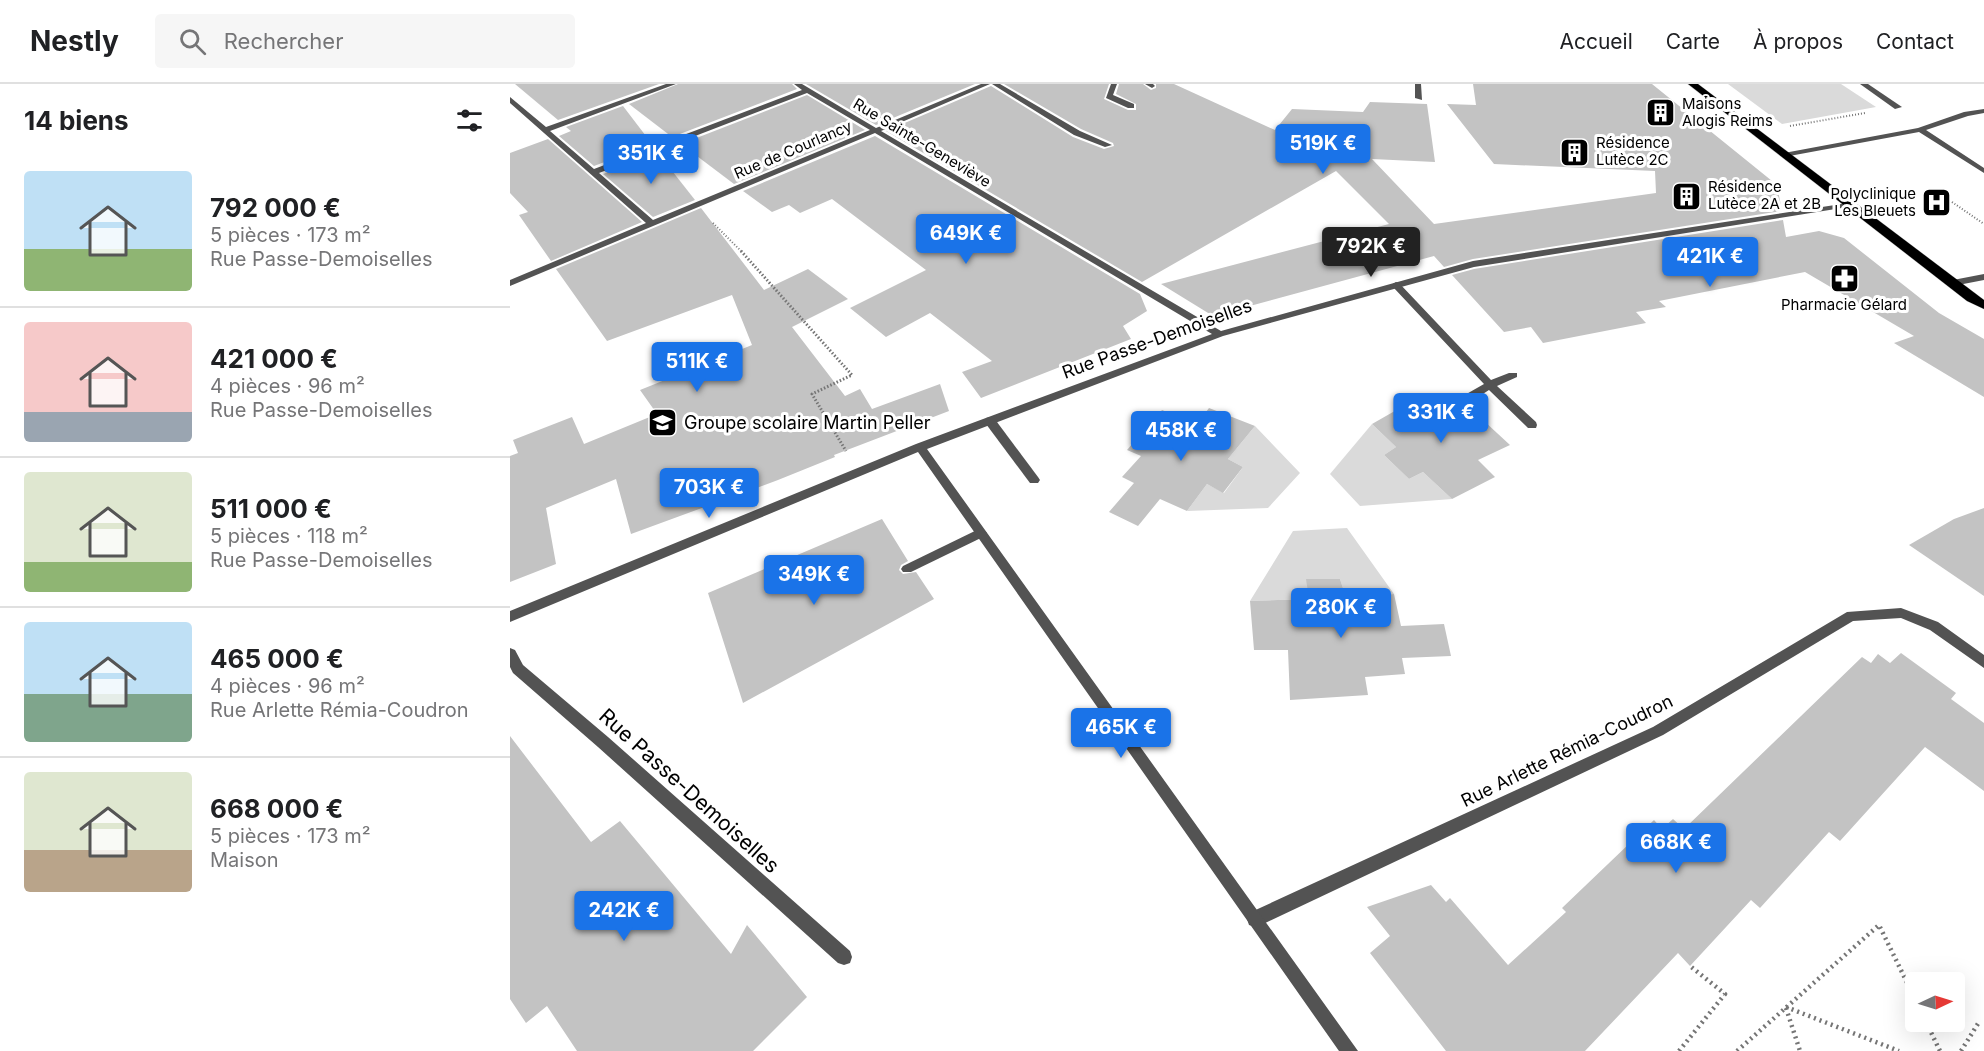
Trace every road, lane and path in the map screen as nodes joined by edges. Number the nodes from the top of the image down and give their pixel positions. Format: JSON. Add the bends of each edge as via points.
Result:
{"nodes":[{"id":1,"x":673,"y":84,"type":"edge"},
{"id":2,"x":797,"y":84,"type":"edge"},
{"id":3,"x":987,"y":84,"type":"edge"},
{"id":4,"x":995,"y":84,"type":"edge"},
{"id":5,"x":1114,"y":84,"type":"edge"},
{"id":6,"x":1418,"y":84,"type":"edge"},
{"id":7,"x":1692,"y":84,"type":"edge"},
{"id":8,"x":1863,"y":84,"type":"edge"},
{"id":9,"x":807,"y":90,"type":"junction"},
{"id":10,"x":1419,"y":98,"type":"dead end"},
{"id":11,"x":510,"y":99,"type":"edge"},
{"id":12,"x":1131,"y":106,"type":"dead end"},
{"id":13,"x":1898,"y":107,"type":"dead end"},
{"id":14,"x":1984,"y":111,"type":"edge"},
{"id":15,"x":544,"y":130,"type":"junction"},
{"id":16,"x":1920,"y":130,"type":"junction"},
{"id":17,"x":875,"y":131,"type":"junction"},
{"id":18,"x":1108,"y":145,"type":"dead end"},
{"id":19,"x":1784,"y":155,"type":"junction"},
{"id":20,"x":1984,"y":171,"type":"edge"},
{"id":21,"x":594,"y":172,"type":"junction"},
{"id":22,"x":1952,"y":202,"type":"dead end"},
{"id":23,"x":1848,"y":204,"type":"junction"},
{"id":24,"x":695,"y":206,"type":"junction"},
{"id":25,"x":652,"y":224,"type":"junction"},
{"id":26,"x":1984,"y":224,"type":"edge"},
{"id":27,"x":1984,"y":277,"type":"edge"},
{"id":28,"x":510,"y":283,"type":"edge"},
{"id":29,"x":1953,"y":283,"type":"junction"},
{"id":30,"x":1396,"y":285,"type":"junction"},
{"id":31,"x":1984,"y":305,"type":"edge"},
{"id":32,"x":1220,"y":334,"type":"junction"},
{"id":33,"x":1513,"y":375,"type":"dead end"},
{"id":34,"x":1490,"y":385,"type":"junction"},
{"id":35,"x":1460,"y":403,"type":"dead end"},
{"id":36,"x":990,"y":421,"type":"junction"},
{"id":37,"x":1532,"y":425,"type":"dead end"},
{"id":38,"x":920,"y":447,"type":"junction"},
{"id":39,"x":859,"y":472,"type":"junction"},
{"id":40,"x":1034,"y":480,"type":"dead end"},
{"id":41,"x":981,"y":533,"type":"junction"},
{"id":42,"x":908,"y":569,"type":"dead end"},
{"id":43,"x":510,"y":617,"type":"edge"},
{"id":44,"x":510,"y":654,"type":"edge"},
{"id":45,"x":1984,"y":662,"type":"edge"},
{"id":46,"x":1255,"y":919,"type":"junction"},
{"id":47,"x":844,"y":957,"type":"dead end"},
{"id":48,"x":1690,"y":966,"type":"dead end"},
{"id":49,"x":1905,"y":978,"type":"edge"},
{"id":50,"x":1786,"y":1008,"type":"junction"},
{"id":51,"x":1979,"y":1022,"type":"dead end"},
{"id":52,"x":1931,"y":1032,"type":"edge"},
{"id":53,"x":1349,"y":1051,"type":"edge"},
{"id":54,"x":1679,"y":1051,"type":"edge"},
{"id":55,"x":1737,"y":1051,"type":"edge"},
{"id":56,"x":1800,"y":1051,"type":"edge"},
{"id":57,"x":1899,"y":1051,"type":"edge"},
{"id":58,"x":1940,"y":1051,"type":"edge"},
{"id":59,"x":1961,"y":1051,"type":"edge"}],
"edges":[{"from":1,"to":15,"type":"street"},
{"from":2,"to":9,"type":"street","name":"Rue Sainte-Geneviève"},
{"from":3,"to":17,"type":"street","name":"Rue de Courlancy"},
{"from":4,"to":18,"type":"street","via":[[1077,133]]},
{"from":5,"to":12,"type":"street","via":[[1108,96]]},
{"from":6,"to":10,"type":"street"},
{"from":7,"to":19,"type":"main road"},
{"from":8,"to":13,"type":"street"},
{"from":9,"to":17,"type":"street","name":"Rue Sainte-Geneviève"},
{"from":9,"to":21,"type":"street"},
{"from":11,"to":15,"type":"street"},
{"from":14,"to":16,"type":"street"},
{"from":15,"to":21,"type":"street"},
{"from":16,"to":19,"type":"street"},
{"from":16,"to":20,"type":"street"},
{"from":17,"to":24,"type":"street","name":"Rue de Courlancy"},
{"from":17,"to":32,"type":"street","name":"Rue Sainte-Geneviève"},
{"from":19,"to":23,"type":"main road"},
{"from":21,"to":25,"type":"street"},
{"from":22,"to":26,"type":"path"},
{"from":23,"to":29,"type":"main road"},
{"from":23,"to":30,"type":"street","name":"Rue Passe-Demoiselles","via":[[1473,264]]},
{"from":24,"to":25,"type":"street","name":"Rue de Courlancy"},
{"from":24,"to":39,"type":"path","via":[[753,263],[852,375],[812,394]]},
{"from":25,"to":28,"type":"street","name":"Rue de Courlancy"},
{"from":27,"to":29,"type":"street"},
{"from":29,"to":31,"type":"main road"},
{"from":30,"to":32,"type":"street","name":"Rue Passe-Demoiselles"},
{"from":30,"to":34,"type":"street"},
{"from":32,"to":36,"type":"street","name":"Rue Passe-Demoiselles"},
{"from":33,"to":34,"type":"street"},
{"from":34,"to":35,"type":"street"},
{"from":34,"to":37,"type":"street"},
{"from":36,"to":38,"type":"street","name":"Rue Passe-Demoiselles"},
{"from":36,"to":40,"type":"street"},
{"from":38,"to":39,"type":"street","name":"Rue Passe-Demoiselles"},
{"from":38,"to":41,"type":"street"},
{"from":39,"to":43,"type":"street","name":"Rue Passe-Demoiselles"},
{"from":41,"to":42,"type":"street"},
{"from":41,"to":46,"type":"street"},
{"from":44,"to":47,"type":"street","name":"Rue Passe-Demoiselles","via":[[518,669]]},
{"from":45,"to":46,"type":"street","name":"Rue Arlette Rémia-Coudron","via":[[1934,626],[1901,613],[1851,616],[1658,731]]},
{"from":46,"to":53,"type":"street"},
{"from":48,"to":54,"type":"path","via":[[1725,994]]},
{"from":49,"to":50,"type":"path","via":[[1879,925]]},
{"from":50,"to":55,"type":"path"},
{"from":50,"to":56,"type":"path"},
{"from":50,"to":57,"type":"path"},
{"from":51,"to":59,"type":"path"},
{"from":52,"to":58,"type":"path"}]}
